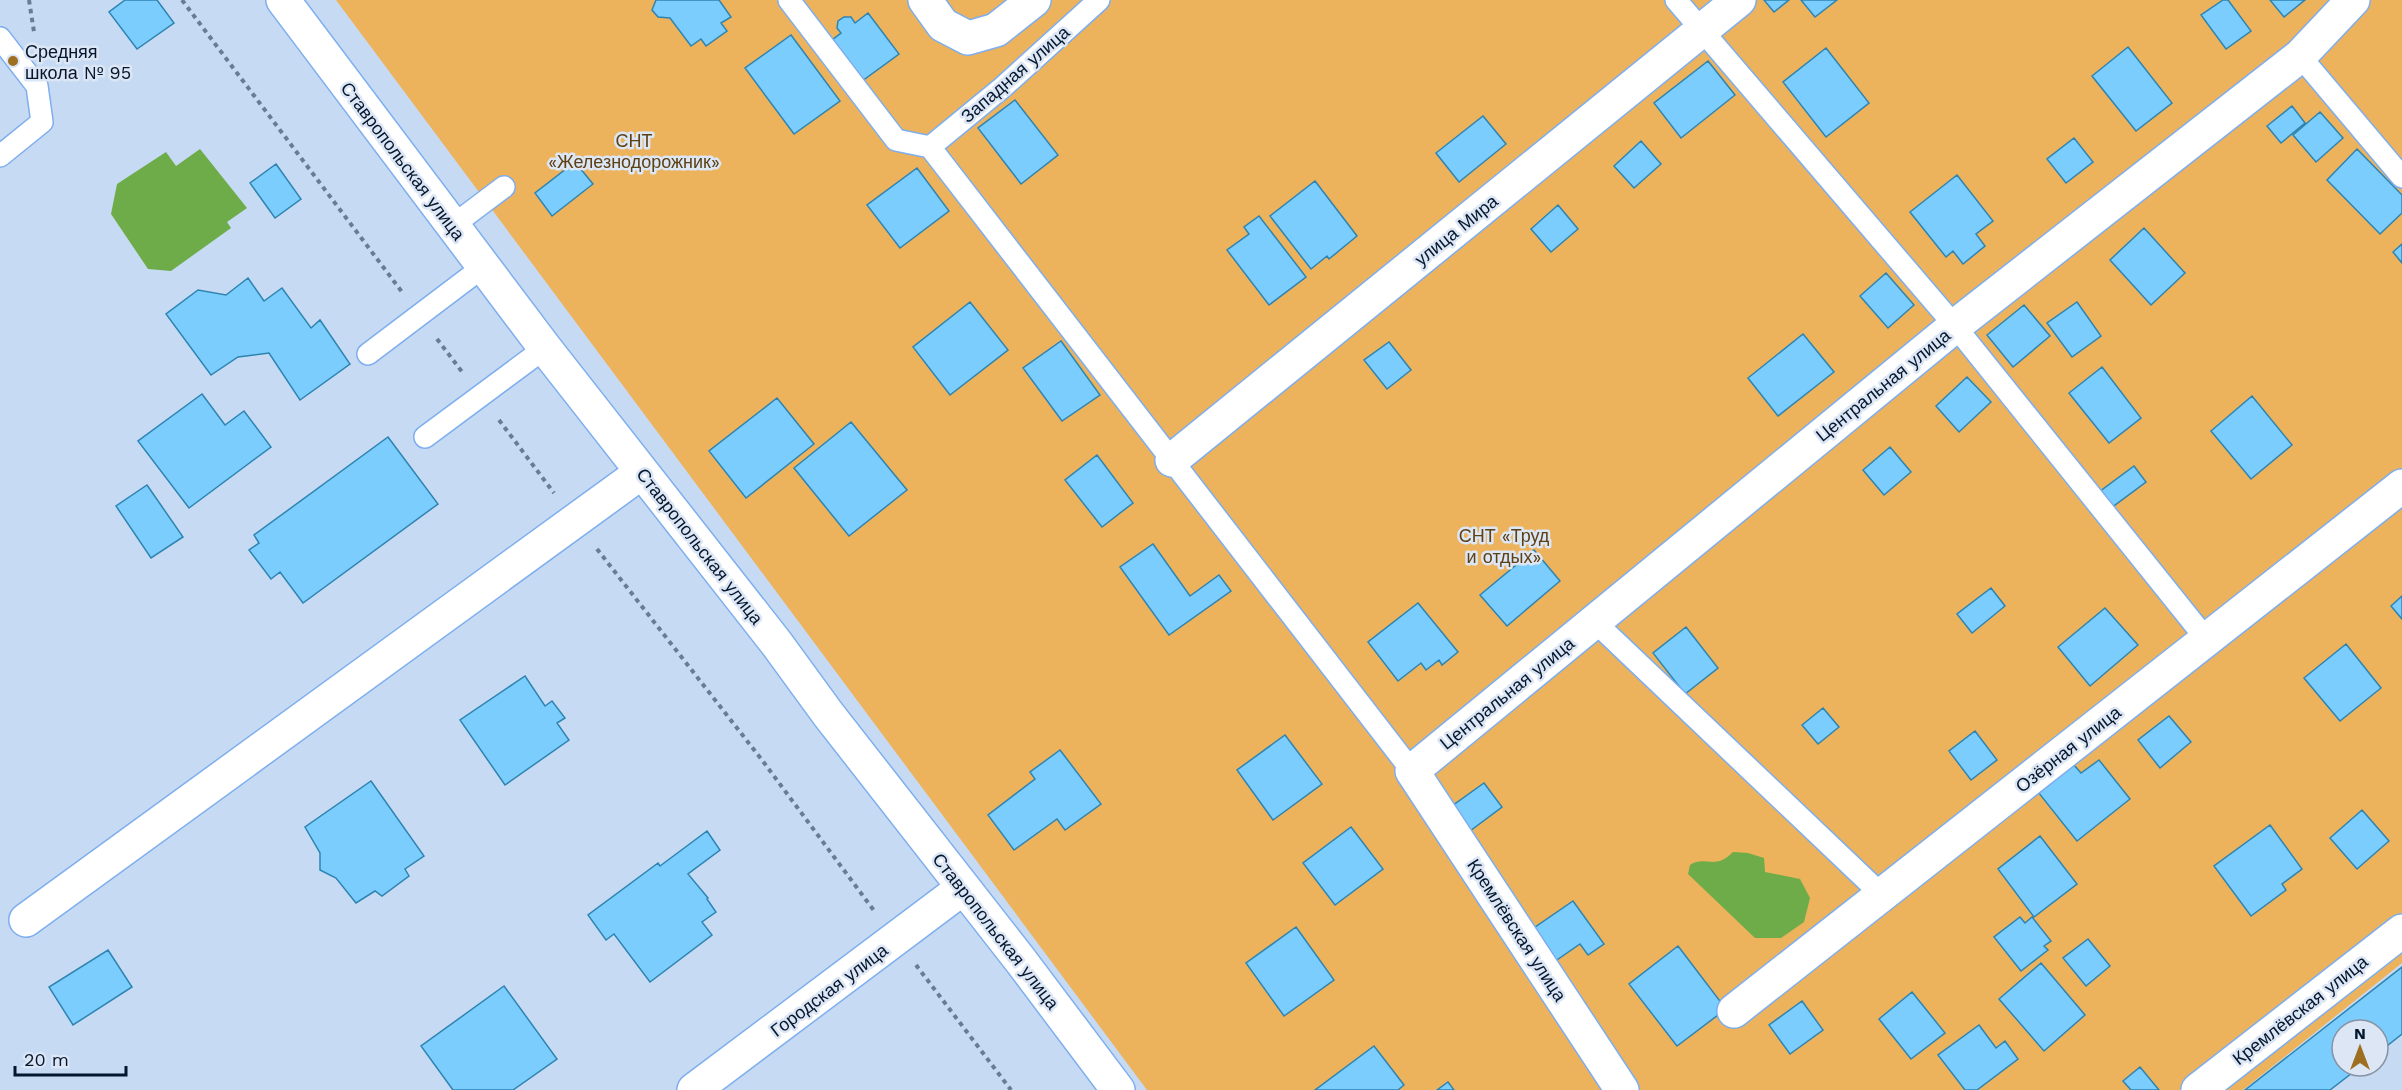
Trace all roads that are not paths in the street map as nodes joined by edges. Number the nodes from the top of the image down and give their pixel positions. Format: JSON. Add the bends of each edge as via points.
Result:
{"nodes":[{"id":1,"x":283,"y":0,"type":"edge"},
{"id":2,"x":789,"y":0,"type":"edge"},
{"id":3,"x":925,"y":0,"type":"edge"},
{"id":4,"x":1034,"y":0,"type":"edge"},
{"id":5,"x":1100,"y":0,"type":"edge"},
{"id":6,"x":1676,"y":0,"type":"edge"},
{"id":7,"x":1739,"y":0,"type":"edge"},
{"id":8,"x":2353,"y":0,"type":"edge"},
{"id":9,"x":1703,"y":30,"type":"junction"},
{"id":10,"x":0,"y":38,"type":"edge"},
{"id":11,"x":2300,"y":56,"type":"junction"},
{"id":12,"x":930,"y":147,"type":"junction"},
{"id":13,"x":0,"y":156,"type":"edge"},
{"id":14,"x":2402,"y":177,"type":"edge"},
{"id":15,"x":504,"y":187,"type":"dead end"},
{"id":16,"x":452,"y":226,"type":"junction"},
{"id":17,"x":483,"y":267,"type":"junction"},
{"id":18,"x":1955,"y":326,"type":"junction"},
{"id":19,"x":545,"y":348,"type":"junction"},
{"id":20,"x":368,"y":354,"type":"dead end"},
{"id":21,"x":424,"y":437,"type":"dead end"},
{"id":22,"x":1172,"y":460,"type":"junction"},
{"id":23,"x":642,"y":472,"type":"junction"},
{"id":24,"x":2402,"y":486,"type":"edge"},
{"id":25,"x":1594,"y":621,"type":"junction"},
{"id":26,"x":2207,"y":640,"type":"junction"},
{"id":27,"x":1412,"y":771,"type":"junction"},
{"id":28,"x":963,"y":888,"type":"junction"},
{"id":29,"x":1882,"y":895,"type":"junction"},
{"id":30,"x":26,"y":920,"type":"dead end"},
{"id":31,"x":2402,"y":931,"type":"edge"},
{"id":32,"x":1734,"y":1011,"type":"dead end"},
{"id":33,"x":694,"y":1090,"type":"edge"},
{"id":34,"x":1118,"y":1090,"type":"edge"},
{"id":35,"x":1622,"y":1090,"type":"edge"},
{"id":36,"x":2198,"y":1090,"type":"edge"}],
"edges":[{"from":1,"to":16,"type":"street","name":"Ставропольская улица"},
{"from":2,"to":12,"type":"lane","via":[[896,140]]},
{"from":3,"to":4,"type":"street","via":[[943,25],[968,38],[996,30]]},
{"from":5,"to":12,"type":"lane","name":"Западная улица"},
{"from":6,"to":9,"type":"lane"},
{"from":7,"to":9,"type":"street","name":"улица Мира"},
{"from":8,"to":11,"type":"street","name":"Центральная улица"},
{"from":9,"to":18,"type":"lane"},
{"from":9,"to":22,"type":"street","name":"улица Мира"},
{"from":10,"to":13,"type":"lane","via":[[38,86],[42,122]]},
{"from":11,"to":14,"type":"lane"},
{"from":11,"to":18,"type":"street","name":"Центральная улица"},
{"from":12,"to":22,"type":"lane"},
{"from":15,"to":16,"type":"lane"},
{"from":16,"to":17,"type":"street","name":"Ставропольская улица"},
{"from":17,"to":19,"type":"street","name":"Ставропольская улица"},
{"from":17,"to":20,"type":"lane"},
{"from":18,"to":25,"type":"street","name":"Центральная улица"},
{"from":18,"to":26,"type":"lane"},
{"from":19,"to":21,"type":"lane"},
{"from":19,"to":23,"type":"street","name":"Ставропольская улица"},
{"from":22,"to":27,"type":"lane"},
{"from":23,"to":28,"type":"street","name":"Ставропольская улица"},
{"from":23,"to":30,"type":"street"},
{"from":24,"to":26,"type":"street","name":"Озёрная улица"},
{"from":25,"to":27,"type":"street","name":"Центральная улица"},
{"from":25,"to":29,"type":"lane"},
{"from":26,"to":29,"type":"street","name":"Озёрная улица"},
{"from":27,"to":35,"type":"street","name":"Кремлёвская улица"},
{"from":28,"to":33,"type":"street","name":"Городская улица"},
{"from":28,"to":34,"type":"street","name":"Ставропольская улица"},
{"from":29,"to":32,"type":"street","name":"Озёрная улица"},
{"from":31,"to":36,"type":"street","name":"Кремлёвская улица"}]}
